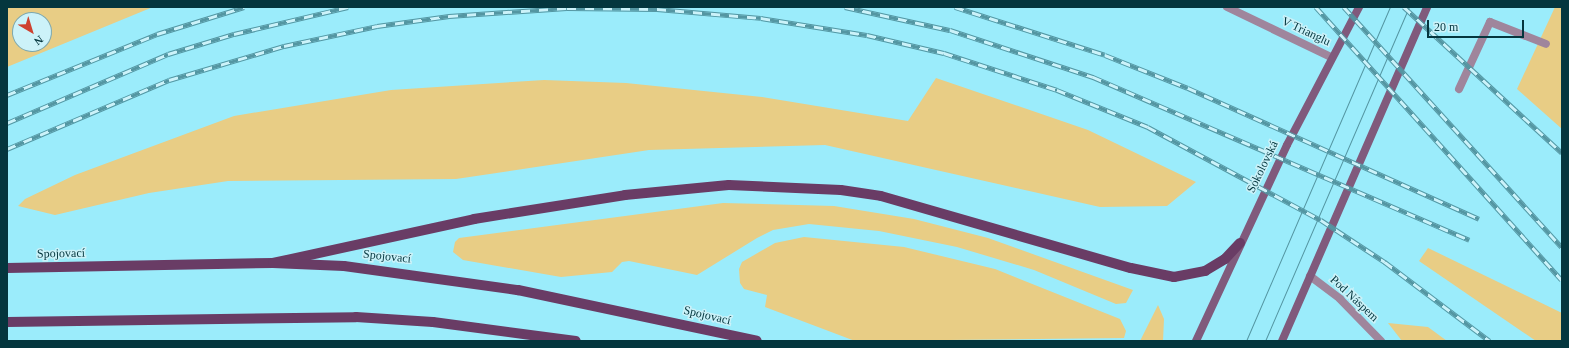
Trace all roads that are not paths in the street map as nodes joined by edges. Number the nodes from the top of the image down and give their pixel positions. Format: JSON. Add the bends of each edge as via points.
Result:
{"nodes":[{"id":1,"x":1227,"y":7,"type":"edge"},
{"id":2,"x":1360,"y":7,"type":"edge"},
{"id":3,"x":1427,"y":7,"type":"edge"},
{"id":4,"x":1546,"y":44,"type":"dead end"},
{"id":5,"x":1331,"y":57,"type":"junction"},
{"id":6,"x":1459,"y":89,"type":"dead end"},
{"id":7,"x":1240,"y":243,"type":"junction"},
{"id":8,"x":273,"y":263,"type":"junction"},
{"id":9,"x":7,"y":268,"type":"edge"},
{"id":10,"x":1310,"y":276,"type":"junction"},
{"id":11,"x":7,"y":322,"type":"edge"},
{"id":12,"x":576,"y":341,"type":"edge"},
{"id":13,"x":757,"y":341,"type":"edge"},
{"id":14,"x":1196,"y":341,"type":"edge"},
{"id":15,"x":1282,"y":341,"type":"edge"},
{"id":16,"x":1381,"y":341,"type":"edge"}],
"edges":[{"from":1,"to":5,"type":"street","name":"V Trianglu"},
{"from":2,"to":5,"type":"main road","name":"Sokolovská"},
{"from":3,"to":10,"type":"main road"},
{"from":4,"to":6,"type":"street","via":[[1490,22]]},
{"from":5,"to":7,"type":"main road","name":"Sokolovská"},
{"from":7,"to":8,"type":"main road","via":[[1225,259],[1205,272],[1174,277],[1131,268],[881,196],[841,190],[729,185],[626,195],[474,219]]},
{"from":7,"to":14,"type":"main road","name":"Sokolovská"},
{"from":8,"to":9,"type":"main road","name":"Spojovací"},
{"from":8,"to":13,"type":"main road","name":"Spojovací","via":[[344,266],[432,276],[610,308]]},
{"from":10,"to":15,"type":"main road"},
{"from":10,"to":16,"type":"street","name":"Pod Náspem","via":[[1340,299]]},
{"from":11,"to":12,"type":"main road","via":[[356,317],[433,322]]}]}
